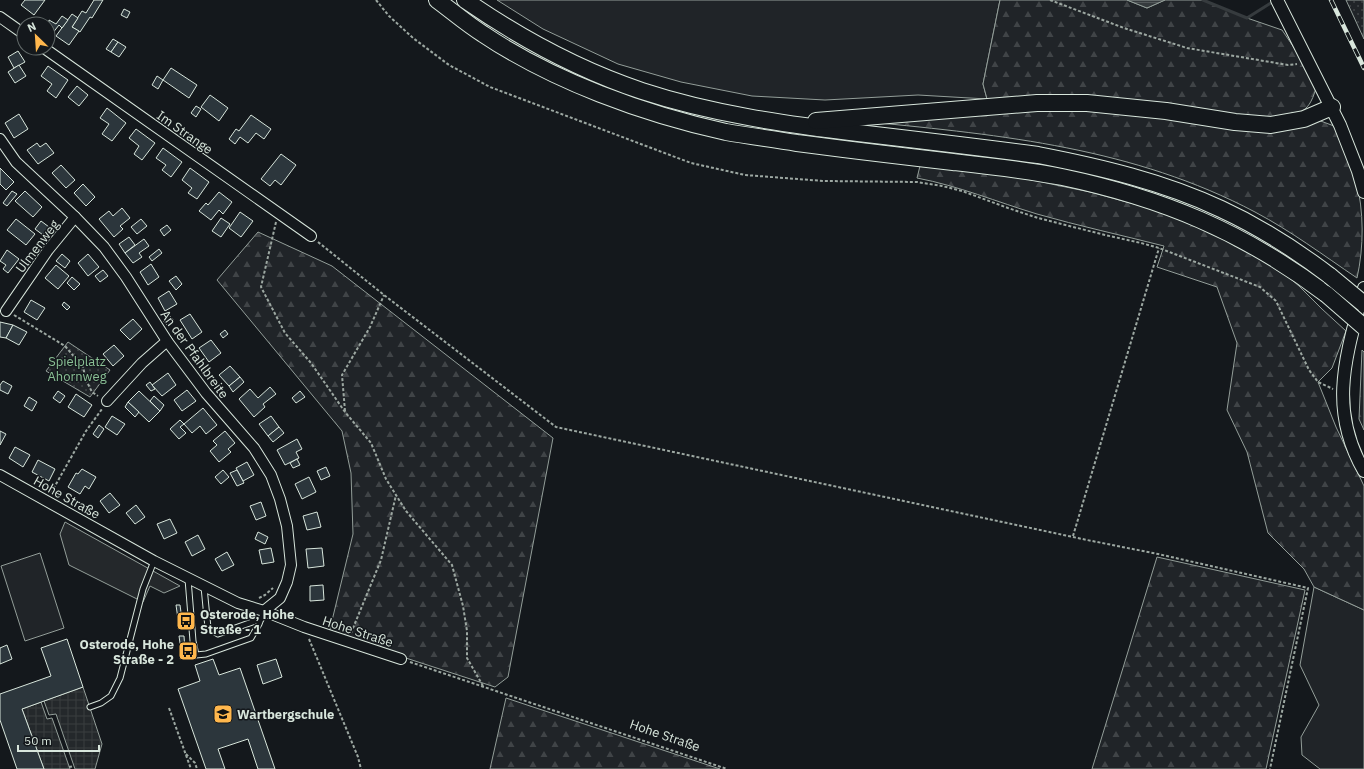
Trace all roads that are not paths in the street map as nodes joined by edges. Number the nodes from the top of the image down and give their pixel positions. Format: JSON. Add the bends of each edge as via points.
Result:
{"nodes":[{"id":1,"x":437,"y":0,"type":"edge"},
{"id":2,"x":466,"y":0,"type":"edge"},
{"id":3,"x":1279,"y":4,"type":"edge"},
{"id":4,"x":0,"y":17,"type":"edge"},
{"id":5,"x":16,"y":28,"type":"edge"},
{"id":6,"x":55,"y":56,"type":"edge"},
{"id":7,"x":1332,"y":107,"type":"junction"},
{"id":8,"x":789,"y":124,"type":"junction"},
{"id":9,"x":0,"y":140,"type":"edge"},
{"id":10,"x":1364,"y":190,"type":"edge"},
{"id":11,"x":75,"y":217,"type":"junction"},
{"id":12,"x":311,"y":236,"type":"road end"},
{"id":13,"x":1364,"y":288,"type":"edge"},
{"id":14,"x":1364,"y":304,"type":"edge"},
{"id":15,"x":6,"y":311,"type":"road end"},
{"id":16,"x":1364,"y":326,"type":"edge"},
{"id":17,"x":167,"y":341,"type":"junction"},
{"id":18,"x":107,"y":402,"type":"road end"},
{"id":19,"x":1364,"y":471,"type":"edge"},
{"id":20,"x":0,"y":475,"type":"edge"},
{"id":21,"x":154,"y":561,"type":"junction"},
{"id":22,"x":188,"y":578,"type":"junction"},
{"id":23,"x":204,"y":587,"type":"junction"},
{"id":24,"x":262,"y":618,"type":"junction"},
{"id":25,"x":401,"y":659,"type":"road end"},
{"id":26,"x":90,"y":707,"type":"dead end"}],
"edges":[{"from":1,"to":16,"type":"highway","bridge":true,"via":[[484,35],[524,58],[579,85],[641,109],[727,132],[1060,177],[1168,206],[1236,236],[1284,264],[1326,294]]},
{"from":2,"to":8,"type":"highway","via":[[539,46],[610,79],[718,112]]},
{"from":3,"to":7,"type":"street"},
{"from":4,"to":5,"type":"street"},
{"from":6,"to":12,"type":"street","name":"Im Strange"},
{"from":7,"to":8,"type":"highway","via":[[1304,119],[1271,125],[1166,111],[1087,104],[1037,103]]},
{"from":7,"to":10,"type":"street"},
{"from":8,"to":14,"type":"highway","bridge":true,"via":[[1038,155],[1153,183],[1221,209],[1250,224],[1298,252]]},
{"from":9,"to":11,"type":"street","name":"An der Pfahlbreite","via":[[16,162]]},
{"from":11,"to":15,"type":"street","name":"Ulmenweg","via":[[48,250]]},
{"from":11,"to":17,"type":"street","name":"An der Pfahlbreite","via":[[104,247]]},
{"from":13,"to":19,"type":"street","via":[[1349,344],[1343,393],[1346,429]]},
{"from":17,"to":18,"type":"street","via":[[142,363]]},
{"from":17,"to":24,"type":"street","name":"An der Pfahlbreite","via":[[206,393],[254,448],[271,475],[280,499],[287,526],[291,565],[280,598]]},
{"from":20,"to":21,"type":"street","name":"Hohe Straße"},
{"from":21,"to":22,"type":"street","name":"Hohe Straße"},
{"from":21,"to":26,"type":"lane","via":[[143,589],[120,678],[111,696]]},
{"from":22,"to":23,"type":"street","name":"Hohe Straße"},
{"from":22,"to":24,"type":"lane","via":[[196,655],[206,654],[250,638]]},
{"from":23,"to":24,"type":"street","name":"Hohe Straße"},
{"from":23,"to":24,"type":"lane","via":[[208,628],[218,634]]},
{"from":24,"to":25,"type":"street","name":"Hohe Straße","via":[[304,627]]}]}
